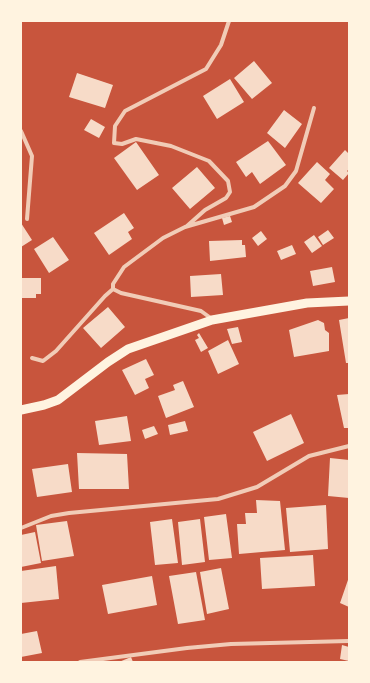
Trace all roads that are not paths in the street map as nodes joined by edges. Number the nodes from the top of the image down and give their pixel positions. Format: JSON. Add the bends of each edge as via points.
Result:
{"nodes":[{"id":1,"x":229,"y":21,"type":"edge"},
{"id":2,"x":314,"y":108,"type":"dead end"},
{"id":3,"x":21,"y":131,"type":"edge"},
{"id":4,"x":27,"y":218,"type":"dead end"},
{"id":5,"x":185,"y":227,"type":"junction"},
{"id":6,"x":113,"y":289,"type":"junction"},
{"id":7,"x":349,"y":301,"type":"edge"},
{"id":8,"x":212,"y":320,"type":"junction"},
{"id":9,"x":32,"y":358,"type":"dead end"},
{"id":10,"x":21,"y":410,"type":"edge"},
{"id":11,"x":349,"y":446,"type":"edge"},
{"id":12,"x":21,"y":528,"type":"edge"},
{"id":13,"x":349,"y":641,"type":"edge"},
{"id":14,"x":80,"y":662,"type":"edge"}],
"edges":[{"from":1,"to":5,"type":"street","via":[[221,45],[206,69],[125,111],[115,126],[114,143],[122,144],[136,139],[171,146],[209,161],[228,181],[230,192],[226,198],[205,210]]},
{"from":2,"to":5,"type":"street","via":[[296,171],[285,186],[254,207]]},
{"from":3,"to":4,"type":"street","via":[[32,156]]},
{"from":5,"to":6,"type":"street","via":[[163,238],[124,267],[113,284]]},
{"from":6,"to":8,"type":"street","via":[[121,293],[201,310]]},
{"from":6,"to":9,"type":"street","via":[[56,351],[43,361]]},
{"from":7,"to":8,"type":"main road","via":[[307,303]]},
{"from":8,"to":10,"type":"main road","via":[[128,350],[58,400]]},
{"from":11,"to":12,"type":"street","via":[[309,456],[257,487],[218,499],[63,514]]},
{"from":13,"to":14,"type":"street","via":[[231,644]]}]}
